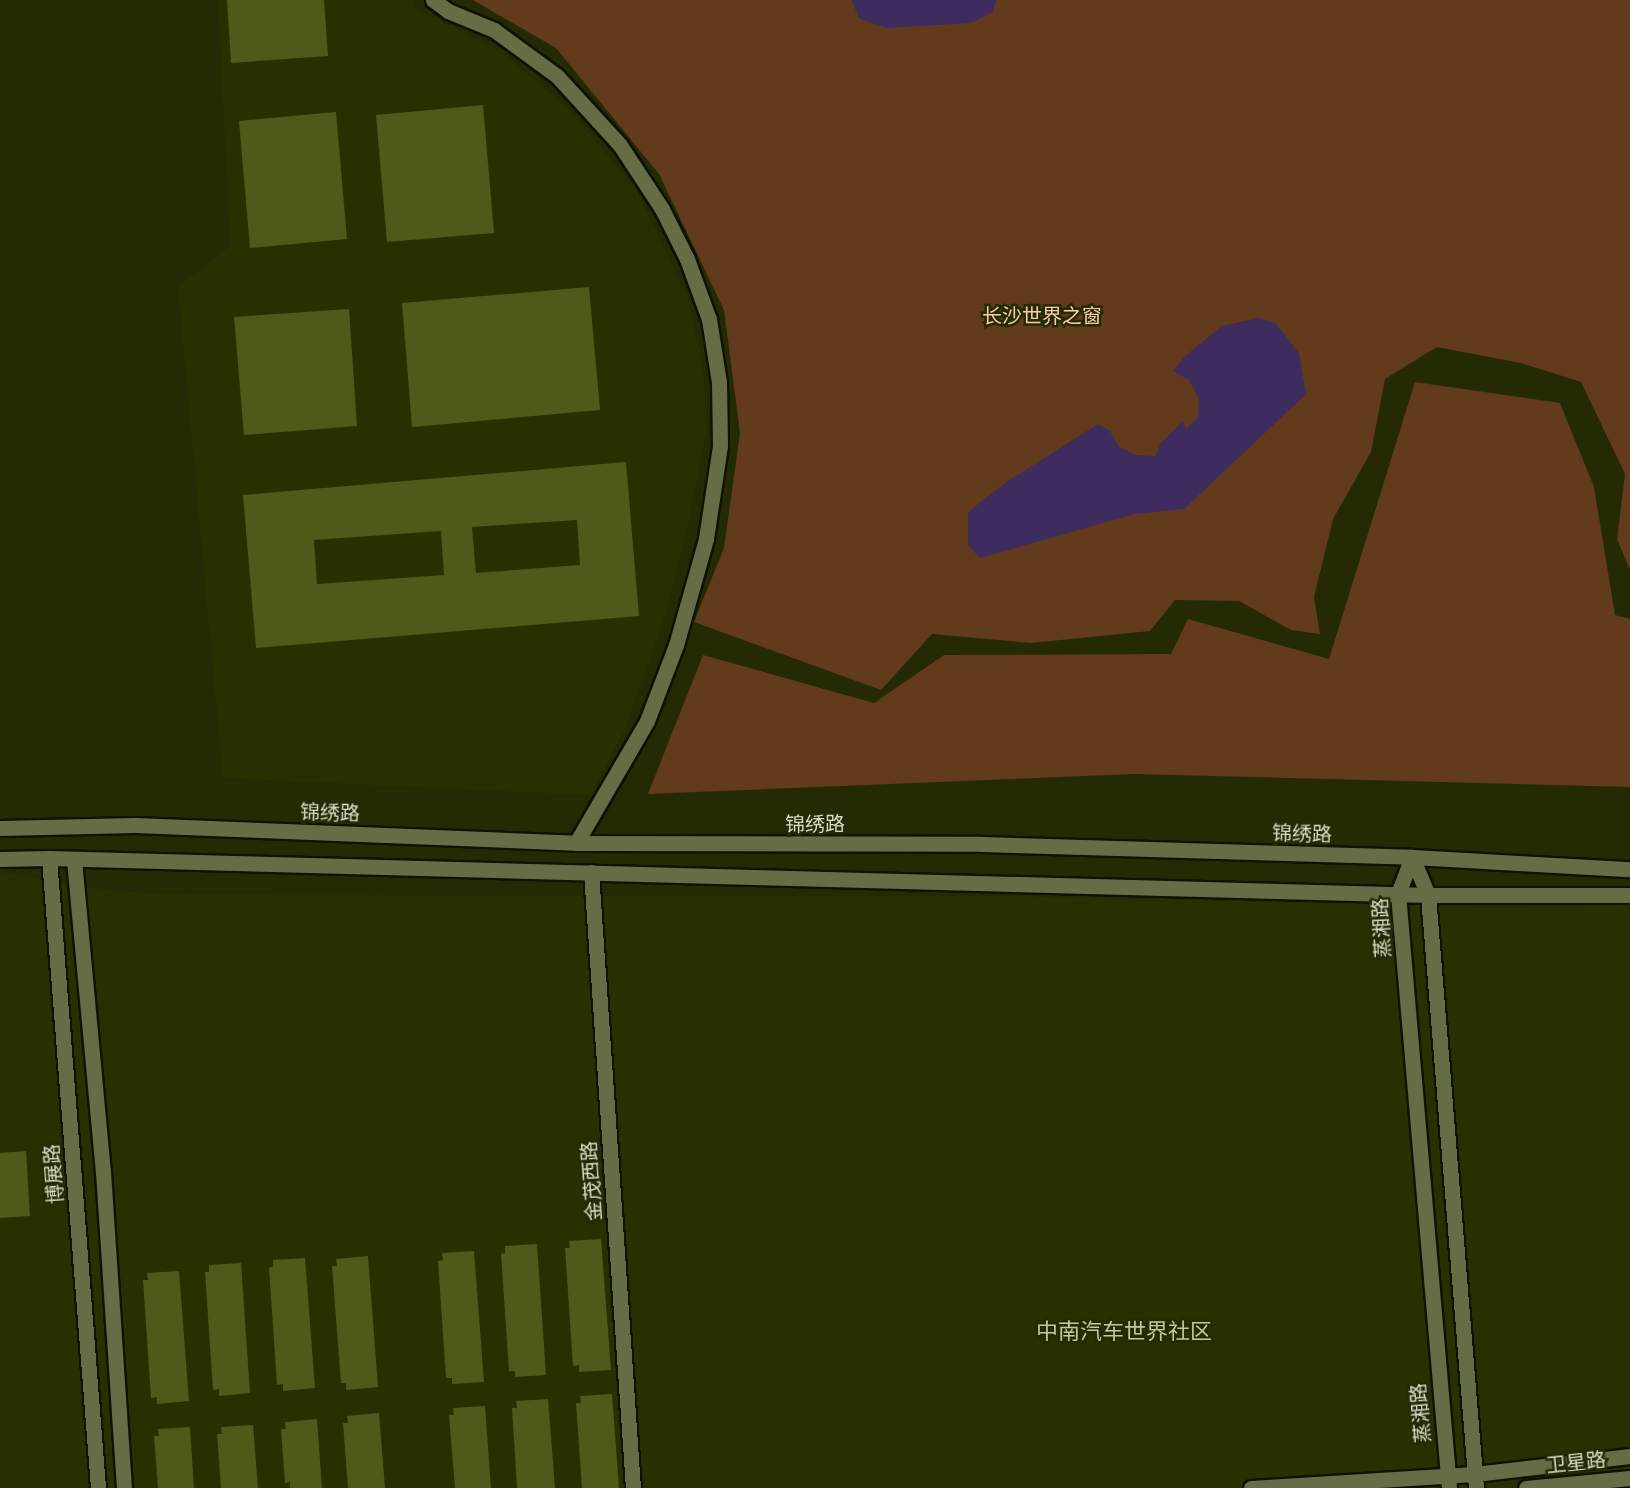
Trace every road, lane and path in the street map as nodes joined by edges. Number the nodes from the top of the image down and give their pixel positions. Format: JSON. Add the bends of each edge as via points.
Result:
{"nodes":[{"id":1,"x":433,"y":0,"type":"edge"},
{"id":2,"x":0,"y":828,"type":"edge"},
{"id":3,"x":576,"y":843,"type":"junction"},
{"id":4,"x":49,"y":858,"type":"junction"},
{"id":5,"x":1412,"y":858,"type":"junction"},
{"id":6,"x":0,"y":860,"type":"edge"},
{"id":7,"x":74,"y":860,"type":"junction"},
{"id":8,"x":1630,"y":869,"type":"edge"},
{"id":9,"x":591,"y":872,"type":"junction"},
{"id":10,"x":1398,"y":894,"type":"junction"},
{"id":11,"x":1428,"y":895,"type":"junction"},
{"id":12,"x":1630,"y":895,"type":"edge"},
{"id":13,"x":1630,"y":1456,"type":"edge"},
{"id":14,"x":1630,"y":1478,"type":"edge"},
{"id":15,"x":1447,"y":1480,"type":"edge"},
{"id":16,"x":1475,"y":1481,"type":"edge"},
{"id":17,"x":98,"y":1488,"type":"edge"},
{"id":18,"x":123,"y":1488,"type":"edge"},
{"id":19,"x":633,"y":1488,"type":"edge"},
{"id":20,"x":1251,"y":1488,"type":"edge"},
{"id":21,"x":1526,"y":1488,"type":"edge"}],
"edges":[{"from":1,"to":3,"type":"street","via":[[448,11],[494,30],[557,76],[620,145],[662,209],[687,259],[709,319],[719,382],[720,446],[706,539],[676,645],[647,721]]},
{"from":2,"to":3,"type":"street","name":"锦绣路","via":[[135,825]]},
{"from":3,"to":5,"type":"street","name":"锦绣路","via":[[981,844]]},
{"from":4,"to":6,"type":"street"},
{"from":4,"to":7,"type":"street"},
{"from":4,"to":17,"type":"street","name":"博展路"},
{"from":5,"to":8,"type":"street","name":"锦绣路"},
{"from":5,"to":10,"type":"street","name":"蒸湘路"},
{"from":5,"to":11,"type":"street"},
{"from":7,"to":9,"type":"street"},
{"from":7,"to":18,"type":"street","via":[[103,1172]]},
{"from":9,"to":10,"type":"street"},
{"from":9,"to":19,"type":"street","name":"金茂西路"},
{"from":10,"to":11,"type":"street"},
{"from":10,"to":15,"type":"street","name":"蒸湘路"},
{"from":11,"to":12,"type":"street"},
{"from":11,"to":16,"type":"street"},
{"from":13,"to":16,"type":"street"},
{"from":14,"to":21,"type":"street","name":"卫星路"},
{"from":15,"to":16,"type":"street"},
{"from":15,"to":20,"type":"street"}]}
